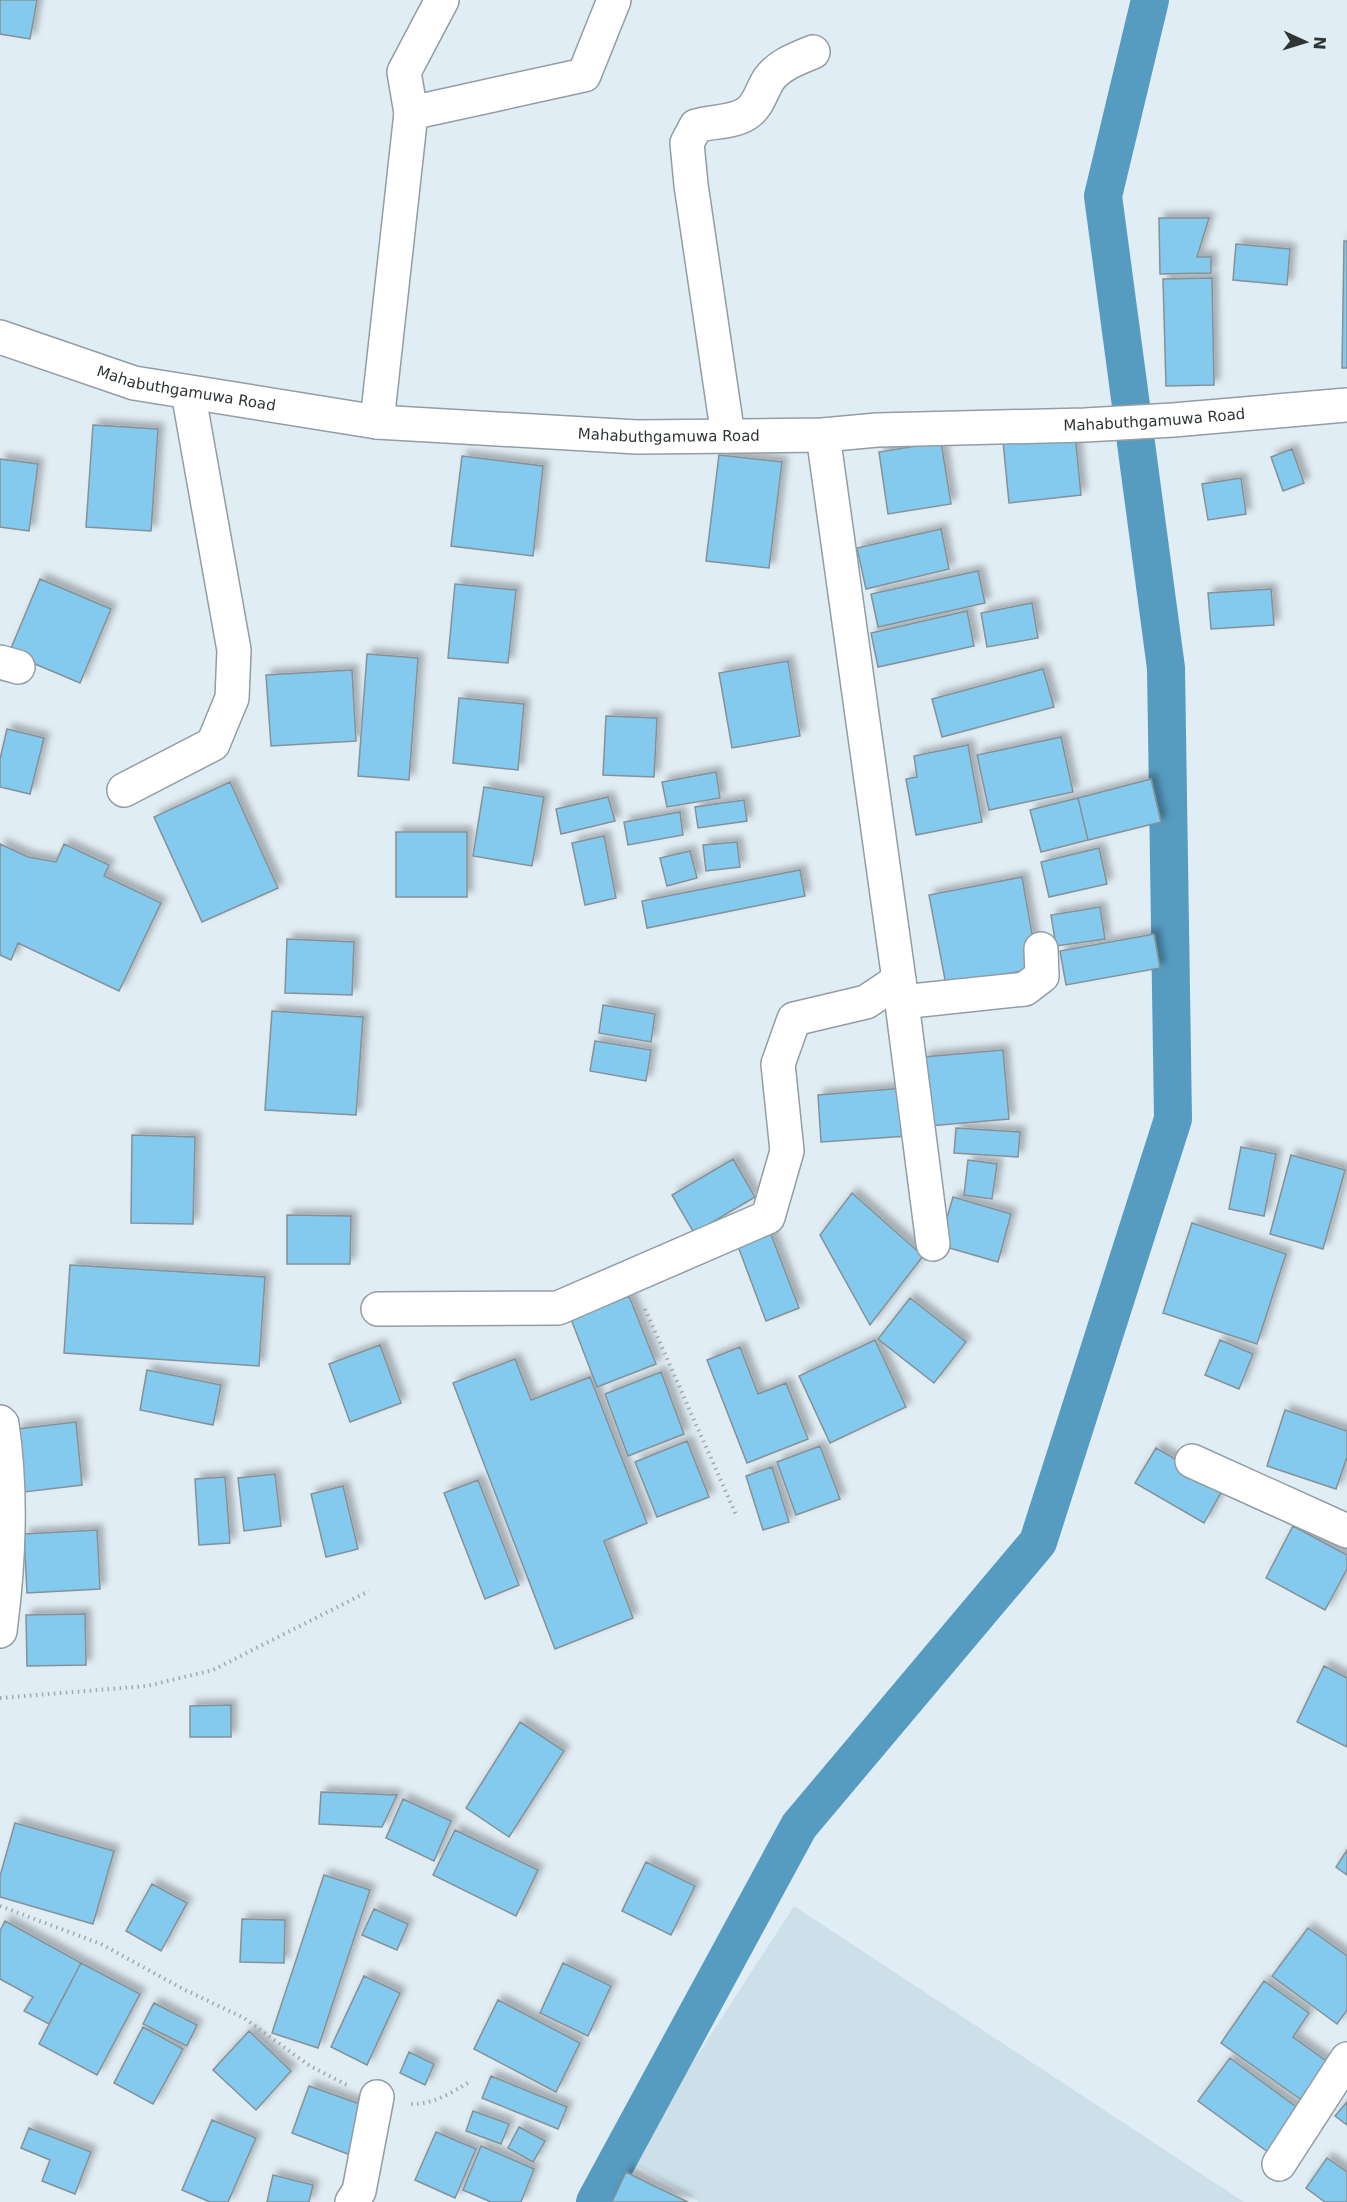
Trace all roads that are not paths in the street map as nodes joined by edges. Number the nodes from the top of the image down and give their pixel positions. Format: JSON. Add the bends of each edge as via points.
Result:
{"nodes":[{"id":1,"x":442,"y":0,"type":"edge"},
{"id":2,"x":614,"y":0,"type":"edge"},
{"id":3,"x":813,"y":52,"type":"dead end"},
{"id":4,"x":411,"y":113,"type":"junction"},
{"id":5,"x":0,"y":337,"type":"edge"},
{"id":6,"x":188,"y":392,"type":"junction"},
{"id":7,"x":1347,"y":405,"type":"edge"},
{"id":8,"x":377,"y":422,"type":"junction"},
{"id":9,"x":823,"y":435,"type":"junction"},
{"id":10,"x":728,"y":436,"type":"junction"},
{"id":11,"x":124,"y":790,"type":"dead end"},
{"id":12,"x":1041,"y":949,"type":"dead end"},
{"id":13,"x":900,"y":991,"type":"junction"},
{"id":14,"x":933,"y":1244,"type":"dead end"},
{"id":15,"x":378,"y":1309,"type":"dead end"},
{"id":16,"x":0,"y":1422,"type":"edge"},
{"id":17,"x":1192,"y":1461,"type":"dead end"},
{"id":18,"x":1347,"y":1531,"type":"edge"},
{"id":19,"x":0,"y":1631,"type":"edge"},
{"id":20,"x":1347,"y":2059,"type":"edge"},
{"id":21,"x":377,"y":2097,"type":"road end"},
{"id":22,"x":1279,"y":2164,"type":"dead end"},
{"id":23,"x":352,"y":2202,"type":"edge"}],
"edges":[{"from":1,"to":4,"type":"street","via":[[404,72]]},
{"from":2,"to":4,"type":"street","via":[[584,75]]},
{"from":3,"to":10,"type":"street","via":[[780,68],[749,112],[696,126],[687,143]]},
{"from":4,"to":8,"type":"street"},
{"from":5,"to":6,"type":"street","name":"Mahabuthgamuwa Road","via":[[134,383]]},
{"from":6,"to":8,"type":"street","name":"Mahabuthgamuwa Road"},
{"from":6,"to":11,"type":"street","via":[[234,650],[232,698],[213,744]]},
{"from":7,"to":9,"type":"street","name":"Mahabuthgamuwa Road","via":[[1173,420]]},
{"from":8,"to":10,"type":"street","name":"Mahabuthgamuwa Road","via":[[637,437]]},
{"from":9,"to":10,"type":"street","name":"Mahabuthgamuwa Road"},
{"from":9,"to":13,"type":"street"},
{"from":12,"to":13,"type":"street","via":[[1042,976],[1025,989]]},
{"from":13,"to":14,"type":"street"},
{"from":13,"to":15,"type":"street","via":[[794,1019],[778,1064],[787,1151],[768,1217],[558,1308]]},
{"from":16,"to":19,"type":"street","via":[[7,1460],[6,1583]]},
{"from":17,"to":18,"type":"street"},
{"from":20,"to":22,"type":"street"},
{"from":21,"to":23,"type":"street","via":[[359,2191]]}]}
